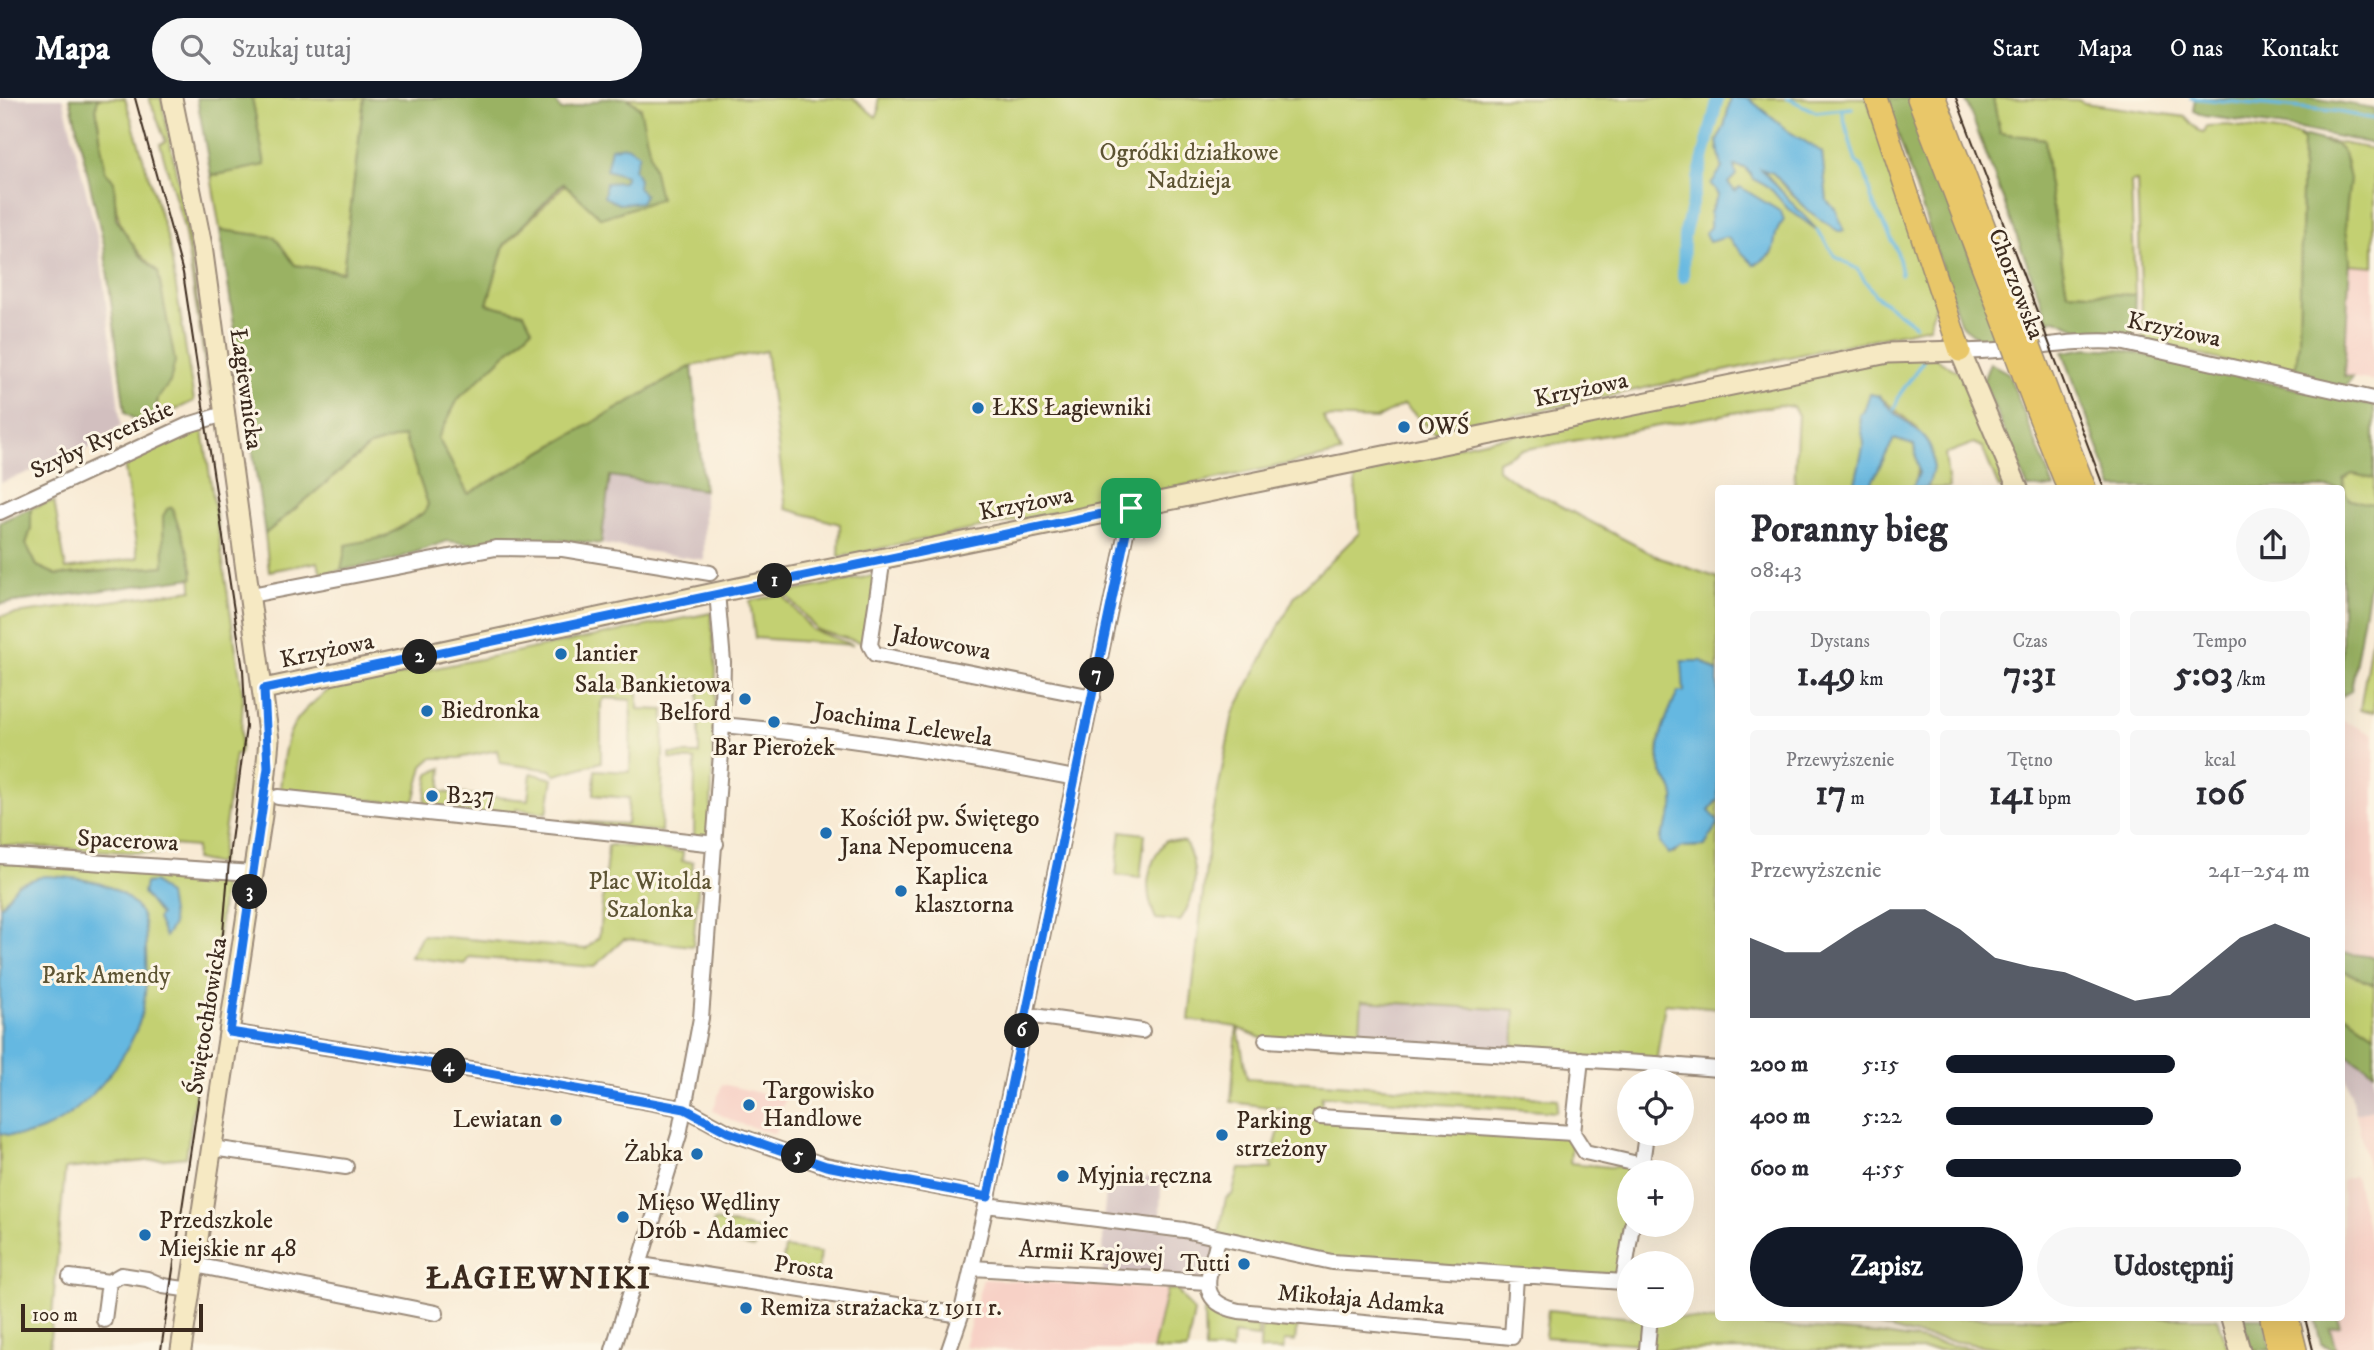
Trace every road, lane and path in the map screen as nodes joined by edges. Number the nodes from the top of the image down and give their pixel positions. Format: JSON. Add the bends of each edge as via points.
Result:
{"nodes":[{"id":1,"x":172,"y":98,"type":"edge"},
{"id":2,"x":1876,"y":98,"type":"edge"},
{"id":3,"x":1918,"y":98,"type":"edge"},
{"id":4,"x":1935,"y":98,"type":"edge"},
{"id":5,"x":2007,"y":308,"type":"junction"},
{"id":6,"x":1961,"y":351,"type":"junction"},
{"id":7,"x":2374,"y":399,"type":"edge"},
{"id":8,"x":2043,"y":404,"type":"junction"},
{"id":9,"x":225,"y":414,"type":"junction"},
{"id":10,"x":2017,"y":485,"type":"edge"},
{"id":11,"x":2067,"y":485,"type":"edge"},
{"id":12,"x":2084,"y":485,"type":"edge"},
{"id":13,"x":1131,"y":508,"type":"junction"},
{"id":14,"x":0,"y":512,"type":"edge"},
{"id":15,"x":883,"y":558,"type":"junction"},
{"id":16,"x":710,"y":573,"type":"dead end"},
{"id":17,"x":717,"y":592,"type":"junction"},
{"id":18,"x":251,"y":595,"type":"junction"},
{"id":19,"x":264,"y":689,"type":"junction"},
{"id":20,"x":1093,"y":697,"type":"junction"},
{"id":21,"x":722,"y":725,"type":"junction"},
{"id":22,"x":1075,"y":778,"type":"junction"},
{"id":23,"x":278,"y":797,"type":"dead end"},
{"id":24,"x":716,"y":844,"type":"junction"},
{"id":25,"x":0,"y":856,"type":"edge"},
{"id":26,"x":253,"y":873,"type":"junction"},
{"id":27,"x":1026,"y":1015,"type":"junction"},
{"id":28,"x":1142,"y":1031,"type":"dead end"},
{"id":29,"x":230,"y":1032,"type":"junction"},
{"id":30,"x":1266,"y":1040,"type":"dead end"},
{"id":31,"x":1581,"y":1059,"type":"junction"},
{"id":32,"x":1656,"y":1064,"type":"junction"},
{"id":33,"x":1655,"y":1069,"type":"edge"},
{"id":34,"x":1715,"y":1069,"type":"edge"},
{"id":35,"x":685,"y":1109,"type":"junction"},
{"id":36,"x":1320,"y":1117,"type":"dead end"},
{"id":37,"x":1573,"y":1133,"type":"junction"},
{"id":38,"x":212,"y":1148,"type":"junction"},
{"id":39,"x":1617,"y":1162,"type":"edge"},
{"id":40,"x":346,"y":1167,"type":"dead end"},
{"id":41,"x":987,"y":1201,"type":"junction"},
{"id":42,"x":1218,"y":1238,"type":"junction"},
{"id":43,"x":195,"y":1265,"type":"junction"},
{"id":44,"x":641,"y":1265,"type":"junction"},
{"id":45,"x":972,"y":1268,"type":"junction"},
{"id":46,"x":69,"y":1277,"type":"dead end"},
{"id":47,"x":1516,"y":1277,"type":"junction"},
{"id":48,"x":109,"y":1282,"type":"junction"},
{"id":49,"x":1207,"y":1282,"type":"junction"},
{"id":50,"x":1617,"y":1282,"type":"edge"},
{"id":51,"x":191,"y":1290,"type":"junction"},
{"id":52,"x":436,"y":1313,"type":"dead end"},
{"id":53,"x":961,"y":1315,"type":"junction"},
{"id":54,"x":104,"y":1320,"type":"dead end"},
{"id":55,"x":2232,"y":1321,"type":"edge"},
{"id":56,"x":2272,"y":1321,"type":"edge"},
{"id":57,"x":2289,"y":1321,"type":"edge"},
{"id":58,"x":1649,"y":1328,"type":"edge"},
{"id":59,"x":181,"y":1350,"type":"edge"},
{"id":60,"x":612,"y":1350,"type":"edge"},
{"id":61,"x":949,"y":1350,"type":"edge"},
{"id":62,"x":1647,"y":1350,"type":"edge"},
{"id":63,"x":2240,"y":1350,"type":"edge"},
{"id":64,"x":2278,"y":1350,"type":"edge"},
{"id":65,"x":2295,"y":1350,"type":"edge"}],
"edges":[{"from":1,"to":9,"type":"street","name":"Łagiewnicka","via":[[201,234]]},
{"from":2,"to":6,"type":"main road"},
{"from":3,"to":5,"type":"main road","name":"Chorzowska"},
{"from":4,"to":5,"type":"main road","name":"Chorzowska"},
{"from":5,"to":8,"type":"main road","name":"Chorzowska","bridge":true},
{"from":6,"to":7,"type":"street","name":"Krzyżowa","via":[[2120,342]]},
{"from":6,"to":10,"type":"street"},
{"from":6,"to":13,"type":"street","name":"Krzyżowa","via":[[1922,350],[1820,365]]},
{"from":8,"to":11,"type":"main road","name":"Chorzowska"},
{"from":8,"to":12,"type":"main road","name":"Chorzowska"},
{"from":9,"to":14,"type":"street","name":"Szyby Rycerskie","via":[[188,425]]},
{"from":9,"to":18,"type":"street","name":"Łagiewnicka"},
{"from":13,"to":15,"type":"street","name":"Krzyżowa"},
{"from":13,"to":20,"type":"street"},
{"from":15,"to":17,"type":"street","name":"Krzyżowa"},
{"from":15,"to":20,"type":"street","name":"Jałowcowa","via":[[870,645],[875,653]]},
{"from":16,"to":18,"type":"street","via":[[563,549],[496,548]]},
{"from":17,"to":19,"type":"street","name":"Krzyżowa"},
{"from":17,"to":21,"type":"street"},
{"from":18,"to":19,"type":"street","name":"Łagiewnicka"},
{"from":19,"to":26,"type":"street","name":"Świętochłowicka","via":[[268,768]]},
{"from":20,"to":22,"type":"street"},
{"from":21,"to":22,"type":"street","name":"Joachima Lelewela","via":[[924,749]]},
{"from":21,"to":24,"type":"street"},
{"from":22,"to":27,"type":"street"},
{"from":23,"to":24,"type":"street"},
{"from":24,"to":35,"type":"street","via":[[701,1018]]},
{"from":25,"to":26,"type":"street","name":"Spacerowa"},
{"from":26,"to":29,"type":"street","name":"Świętochłowicka"},
{"from":27,"to":28,"type":"street"},
{"from":27,"to":41,"type":"street"},
{"from":29,"to":35,"type":"street","name":"Mikołaja Adamka"},
{"from":29,"to":38,"type":"street","name":"Świętochłowicka"},
{"from":30,"to":31,"type":"street"},
{"from":31,"to":32,"type":"street"},
{"from":31,"to":37,"type":"street"},
{"from":32,"to":33,"type":"street"},
{"from":32,"to":34,"type":"street"},
{"from":35,"to":41,"type":"street","name":"Mikołaja Adamka","via":[[728,1132],[826,1166]]},
{"from":35,"to":44,"type":"street"},
{"from":36,"to":37,"type":"street"},
{"from":37,"to":39,"type":"street","via":[[1585,1152]]},
{"from":38,"to":40,"type":"street"},
{"from":38,"to":43,"type":"street","name":"Świętochłowicka"},
{"from":41,"to":42,"type":"street","name":"Mikołaja Adamka"},
{"from":41,"to":45,"type":"street"},
{"from":42,"to":47,"type":"street","name":"Mikołaja Adamka","via":[[1332,1262]]},
{"from":42,"to":49,"type":"street"},
{"from":43,"to":51,"type":"street","name":"Świętochłowicka"},
{"from":43,"to":52,"type":"street"},
{"from":44,"to":53,"type":"street","name":"Prosta"},
{"from":44,"to":60,"type":"street"},
{"from":45,"to":49,"type":"street","name":"Armii Krajowej"},
{"from":45,"to":53,"type":"street"},
{"from":46,"to":48,"type":"street"},
{"from":47,"to":49,"type":"street","name":"Mikołaja Adamka","via":[[1512,1336],[1239,1311],[1219,1307]]},
{"from":47,"to":50,"type":"street","name":"Mikołaja Adamka"},
{"from":48,"to":51,"type":"street","via":[[121,1275]]},
{"from":48,"to":54,"type":"street"},
{"from":51,"to":59,"type":"street","name":"Świętochłowicka"},
{"from":53,"to":61,"type":"street"},
{"from":55,"to":63,"type":"street"},
{"from":56,"to":64,"type":"main road"},
{"from":57,"to":65,"type":"main road"},
{"from":58,"to":62,"type":"street"}]}
